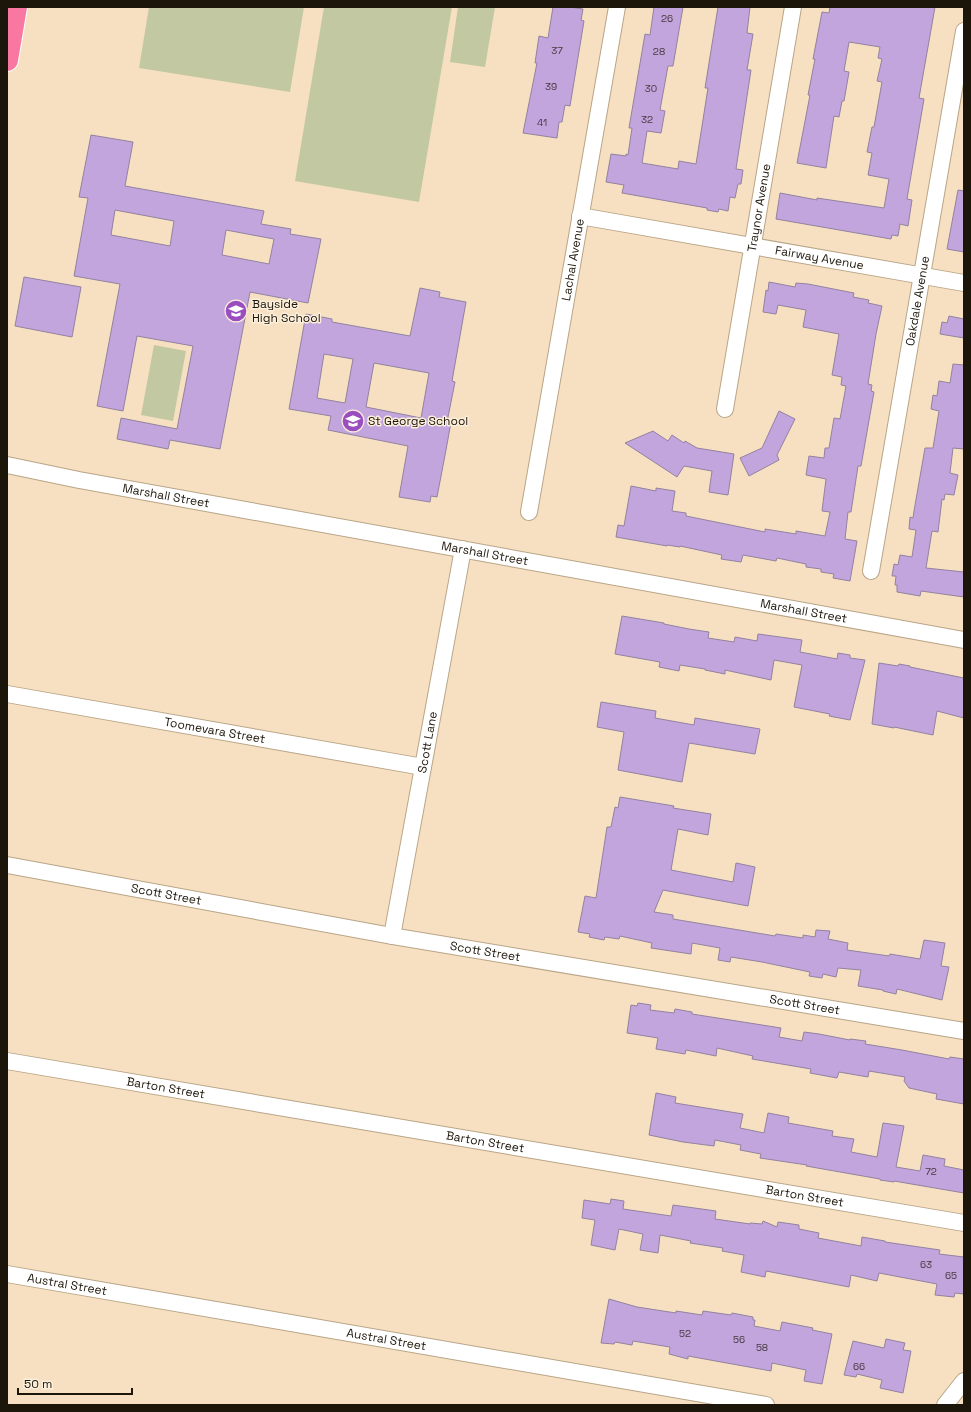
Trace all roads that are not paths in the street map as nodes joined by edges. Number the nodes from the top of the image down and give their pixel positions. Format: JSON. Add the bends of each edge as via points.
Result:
{"nodes":[{"id":1,"x":16,"y":7,"type":"edge"},
{"id":2,"x":617,"y":7,"type":"edge"},
{"id":3,"x":793,"y":7,"type":"edge"},
{"id":4,"x":964,"y":31,"type":"edge"},
{"id":5,"x":7,"y":60,"type":"edge"},
{"id":6,"x":580,"y":216,"type":"junction"},
{"id":7,"x":752,"y":246,"type":"junction"},
{"id":8,"x":922,"y":276,"type":"junction"},
{"id":9,"x":964,"y":283,"type":"edge"},
{"id":10,"x":725,"y":409,"type":"dead end"},
{"id":11,"x":7,"y":465,"type":"edge"},
{"id":12,"x":529,"y":512,"type":"dead end"},
{"id":13,"x":463,"y":549,"type":"junction"},
{"id":14,"x":871,"y":571,"type":"dead end"},
{"id":15,"x":964,"y":640,"type":"edge"},
{"id":16,"x":7,"y":694,"type":"edge"},
{"id":17,"x":423,"y":767,"type":"junction"},
{"id":18,"x":7,"y":865,"type":"edge"},
{"id":19,"x":392,"y":936,"type":"junction"},
{"id":20,"x":964,"y":1031,"type":"edge"},
{"id":21,"x":7,"y":1061,"type":"edge"},
{"id":22,"x":964,"y":1223,"type":"edge"},
{"id":23,"x":7,"y":1274,"type":"edge"},
{"id":24,"x":964,"y":1381,"type":"edge"},
{"id":25,"x":766,"y":1405,"type":"edge"},
{"id":26,"x":945,"y":1405,"type":"edge"}],
"edges":[{"from":1,"to":5,"type":"highway"},
{"from":2,"to":6,"type":"street","name":"Lachal Avenue"},
{"from":3,"to":7,"type":"street","name":"Traynor Avenue"},
{"from":4,"to":8,"type":"street","name":"Oakdale Avenue"},
{"from":6,"to":7,"type":"street","name":"Fairway Avenue"},
{"from":6,"to":12,"type":"street","name":"Lachal Avenue"},
{"from":7,"to":8,"type":"street","name":"Fairway Avenue"},
{"from":7,"to":10,"type":"street","name":"Traynor Avenue"},
{"from":8,"to":9,"type":"street","name":"Fairway Avenue"},
{"from":8,"to":14,"type":"street","name":"Oakdale Avenue"},
{"from":11,"to":13,"type":"street","name":"Marshall Street"},
{"from":13,"to":15,"type":"street","name":"Marshall Street"},
{"from":13,"to":17,"type":"street","name":"Scott Lane"},
{"from":16,"to":17,"type":"street","name":"Toomevara Street"},
{"from":17,"to":19,"type":"street","name":"Scott Lane"},
{"from":18,"to":19,"type":"street","name":"Scott Street"},
{"from":19,"to":20,"type":"street","name":"Scott Street"},
{"from":21,"to":22,"type":"street","name":"Barton Street"},
{"from":23,"to":25,"type":"street","name":"Austral Street"},
{"from":24,"to":26,"type":"street"}]}
